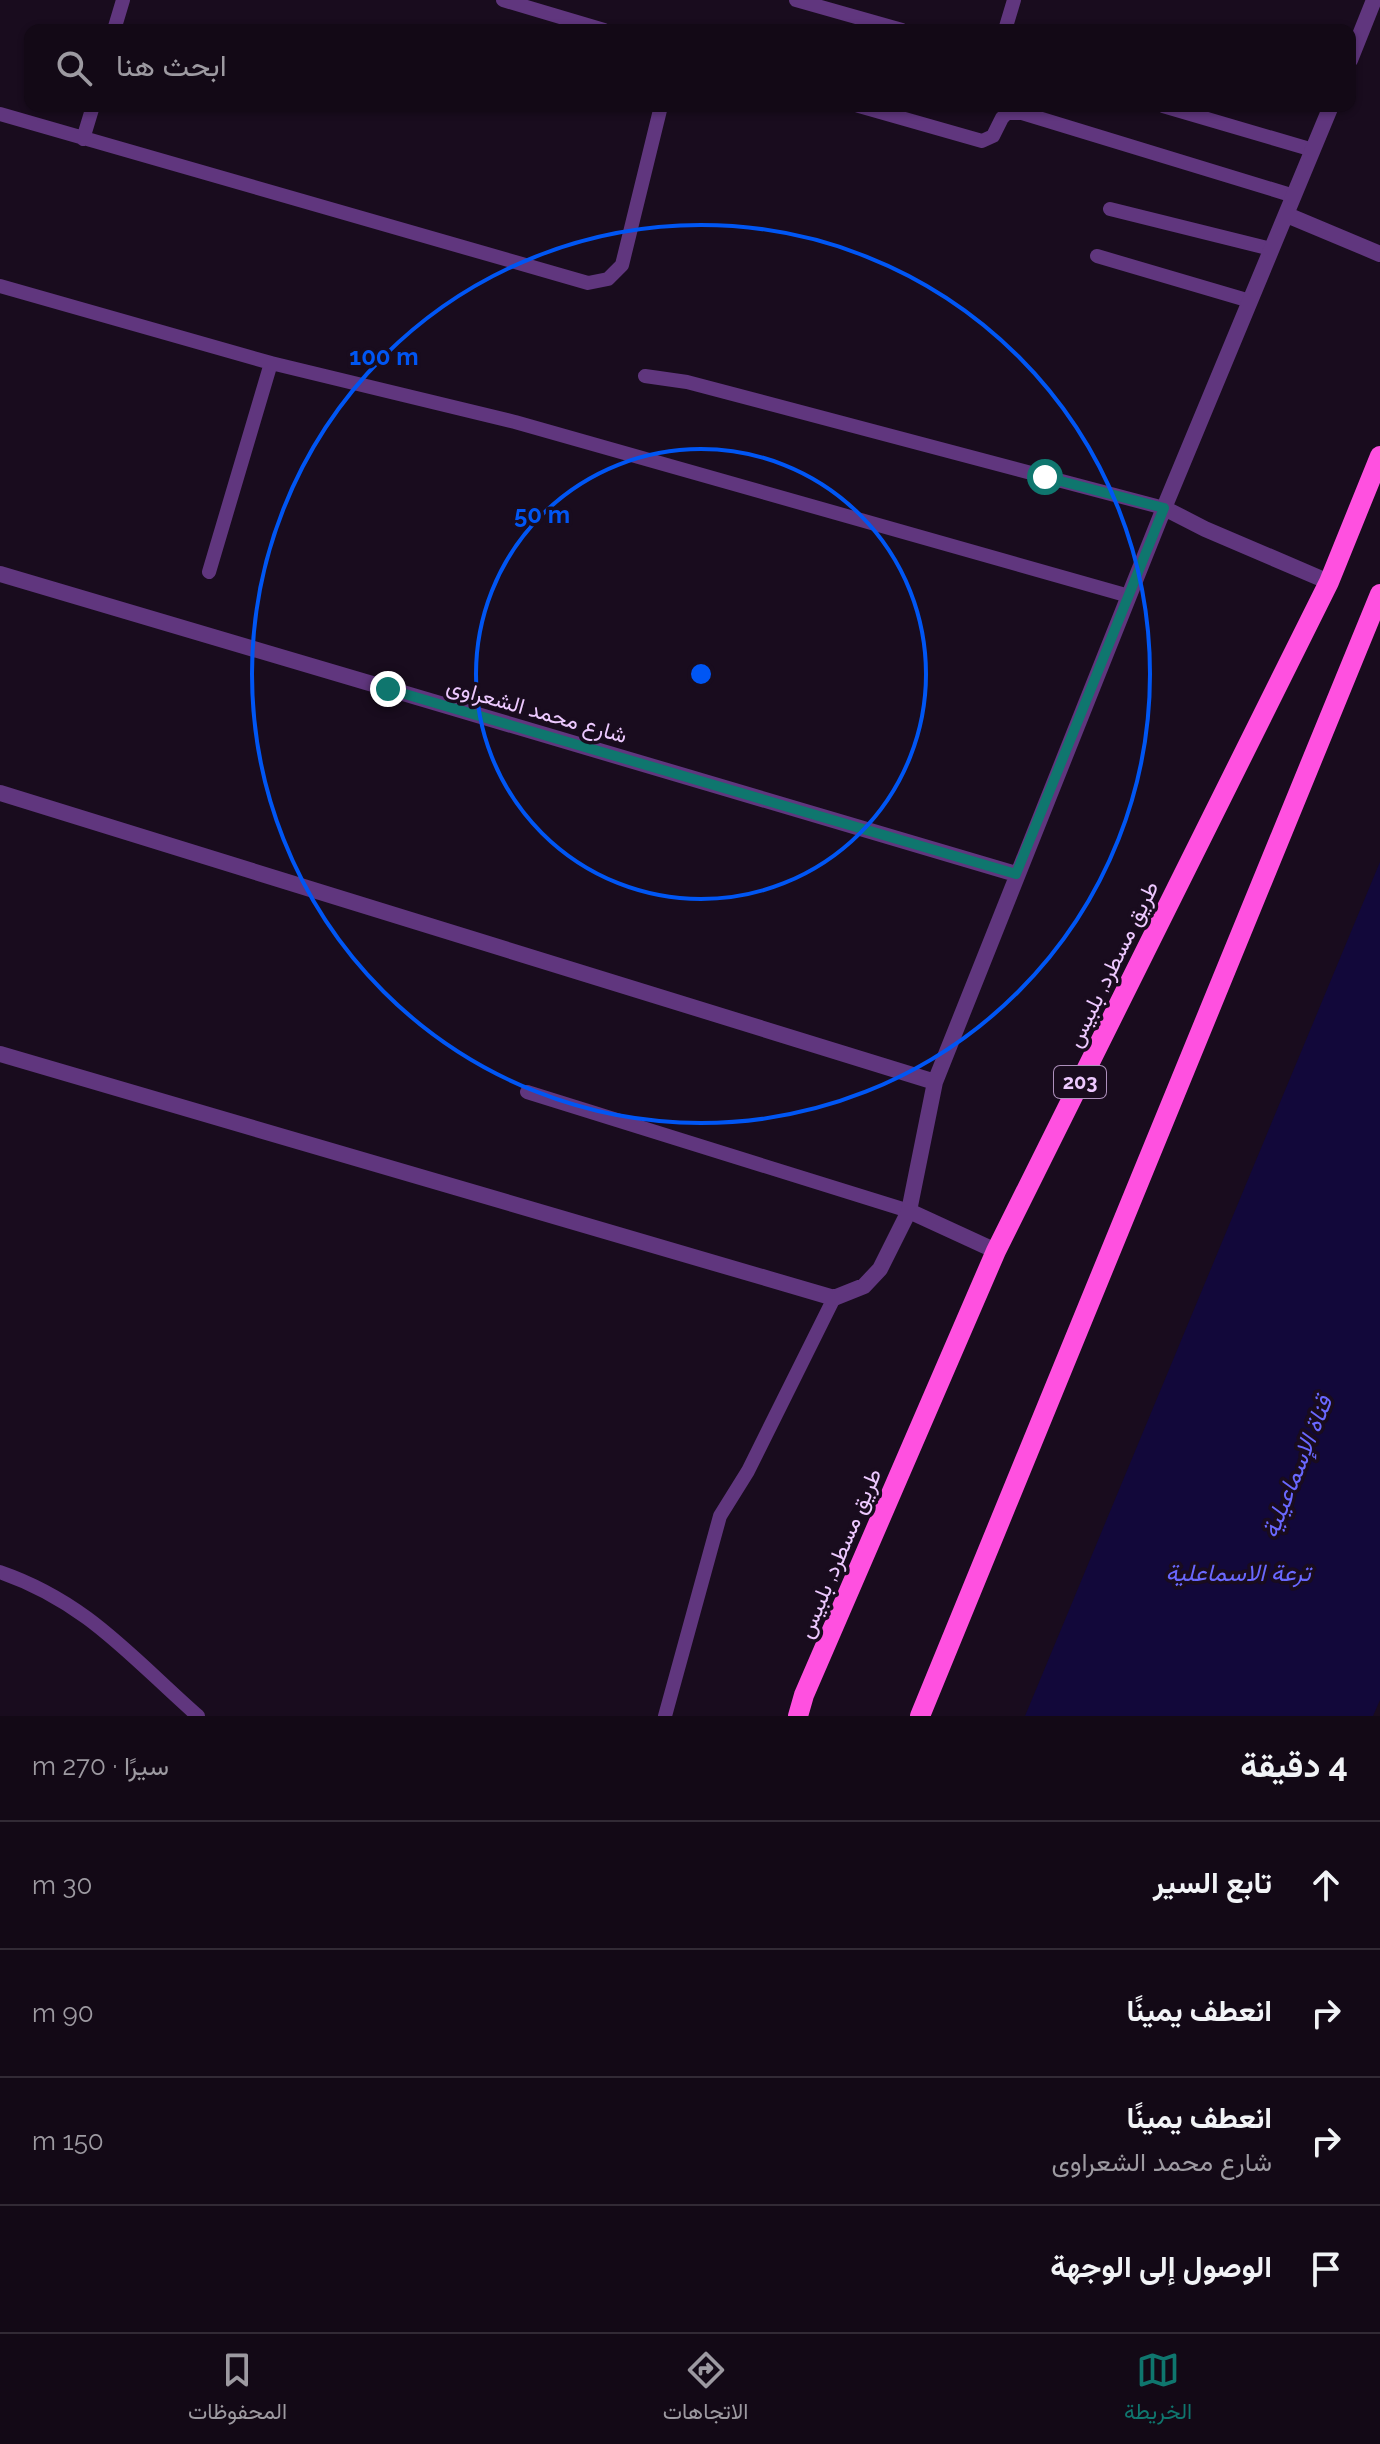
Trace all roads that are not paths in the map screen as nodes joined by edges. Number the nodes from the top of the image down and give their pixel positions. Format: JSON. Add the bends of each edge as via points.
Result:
{"nodes":[{"id":1,"x":123,"y":0,"type":"edge"},
{"id":2,"x":503,"y":0,"type":"edge"},
{"id":3,"x":796,"y":0,"type":"edge"},
{"id":4,"x":1014,"y":0,"type":"edge"},
{"id":5,"x":1374,"y":0,"type":"edge"},
{"id":6,"x":116,"y":24,"type":"edge"},
{"id":7,"x":584,"y":24,"type":"edge"},
{"id":8,"x":881,"y":24,"type":"edge"},
{"id":9,"x":1007,"y":24,"type":"edge"},
{"id":10,"x":1356,"y":45,"type":"edge"},
{"id":11,"x":91,"y":112,"type":"edge"},
{"id":12,"x":660,"y":112,"type":"edge"},
{"id":13,"x":880,"y":112,"type":"edge"},
{"id":14,"x":1013,"y":112,"type":"edge"},
{"id":15,"x":1018,"y":112,"type":"edge"},
{"id":16,"x":1183,"y":112,"type":"edge"},
{"id":17,"x":1329,"y":112,"type":"edge"},
{"id":18,"x":0,"y":114,"type":"edge"},
{"id":19,"x":83,"y":139,"type":"junction"},
{"id":20,"x":1313,"y":150,"type":"junction"},
{"id":21,"x":1294,"y":196,"type":"junction"},
{"id":22,"x":1110,"y":209,"type":"dead end"},
{"id":23,"x":1287,"y":215,"type":"junction"},
{"id":24,"x":1271,"y":249,"type":"junction"},
{"id":25,"x":1380,"y":254,"type":"edge"},
{"id":26,"x":1097,"y":256,"type":"dead end"},
{"id":27,"x":0,"y":286,"type":"edge"},
{"id":28,"x":1250,"y":301,"type":"junction"},
{"id":29,"x":271,"y":363,"type":"junction"},
{"id":30,"x":645,"y":376,"type":"dead end"},
{"id":31,"x":1380,"y":456,"type":"edge"},
{"id":32,"x":1164,"y":508,"type":"junction"},
{"id":33,"x":209,"y":572,"type":"dead end"},
{"id":34,"x":0,"y":574,"type":"edge"},
{"id":35,"x":1329,"y":582,"type":"junction"},
{"id":36,"x":1380,"y":594,"type":"edge"},
{"id":37,"x":1129,"y":596,"type":"junction"},
{"id":38,"x":0,"y":793,"type":"edge"},
{"id":39,"x":1016,"y":874,"type":"junction"},
{"id":40,"x":0,"y":1054,"type":"edge"},
{"id":41,"x":935,"y":1082,"type":"junction"},
{"id":42,"x":527,"y":1092,"type":"dead end"},
{"id":43,"x":909,"y":1211,"type":"junction"},
{"id":44,"x":996,"y":1251,"type":"junction"},
{"id":45,"x":834,"y":1298,"type":"junction"},
{"id":46,"x":0,"y":1572,"type":"edge"},
{"id":47,"x":804,"y":1695,"type":"junction"},
{"id":48,"x":198,"y":1716,"type":"edge"},
{"id":49,"x":665,"y":1716,"type":"edge"},
{"id":50,"x":798,"y":1716,"type":"edge"},
{"id":51,"x":809,"y":1716,"type":"edge"},
{"id":52,"x":920,"y":1716,"type":"edge"}],
"edges":[{"from":1,"to":6,"type":"lane"},
{"from":2,"to":7,"type":"lane"},
{"from":3,"to":8,"type":"lane"},
{"from":4,"to":9,"type":"lane"},
{"from":5,"to":10,"type":"street"},
{"from":11,"to":19,"type":"lane"},
{"from":12,"to":19,"type":"lane","via":[[622,265],[598,283]]},
{"from":13,"to":14,"type":"lane","via":[[982,141]]},
{"from":15,"to":21,"type":"lane"},
{"from":16,"to":20,"type":"lane"},
{"from":17,"to":20,"type":"street"},
{"from":18,"to":19,"type":"lane"},
{"from":20,"to":21,"type":"street"},
{"from":21,"to":23,"type":"street"},
{"from":22,"to":24,"type":"lane"},
{"from":23,"to":24,"type":"street"},
{"from":23,"to":25,"type":"street"},
{"from":24,"to":28,"type":"street"},
{"from":26,"to":28,"type":"lane"},
{"from":27,"to":29,"type":"lane"},
{"from":28,"to":32,"type":"street"},
{"from":29,"to":33,"type":"lane"},
{"from":29,"to":37,"type":"lane","via":[[515,422]]},
{"from":30,"to":32,"type":"lane","via":[[687,382]]},
{"from":31,"to":35,"type":"main road","name":"طريق مسطرد, بلبيس","number":"203"},
{"from":32,"to":35,"type":"street"},
{"from":32,"to":37,"type":"street"},
{"from":34,"to":39,"type":"street","name":"شارع محمد الشعراوى"},
{"from":35,"to":44,"type":"main road","name":"طريق مسطرد, بلبيس","number":"203"},
{"from":36,"to":52,"type":"main road"},
{"from":37,"to":39,"type":"street"},
{"from":38,"to":41,"type":"street"},
{"from":39,"to":41,"type":"street"},
{"from":40,"to":45,"type":"street"},
{"from":41,"to":43,"type":"street"},
{"from":42,"to":43,"type":"lane"},
{"from":43,"to":44,"type":"street"},
{"from":43,"to":45,"type":"street","via":[[880,1269],[864,1286]]},
{"from":44,"to":47,"type":"main road","name":"طريق مسطرد, بلبيس","number":"203"},
{"from":45,"to":49,"type":"lane","via":[[720,1516]]},
{"from":46,"to":48,"type":"lane","via":[[78,1609]]},
{"from":47,"to":50,"type":"main road","name":"طريق مسطرد, بلبيس","number":"203"},
{"from":47,"to":51,"type":"main road"}]}
